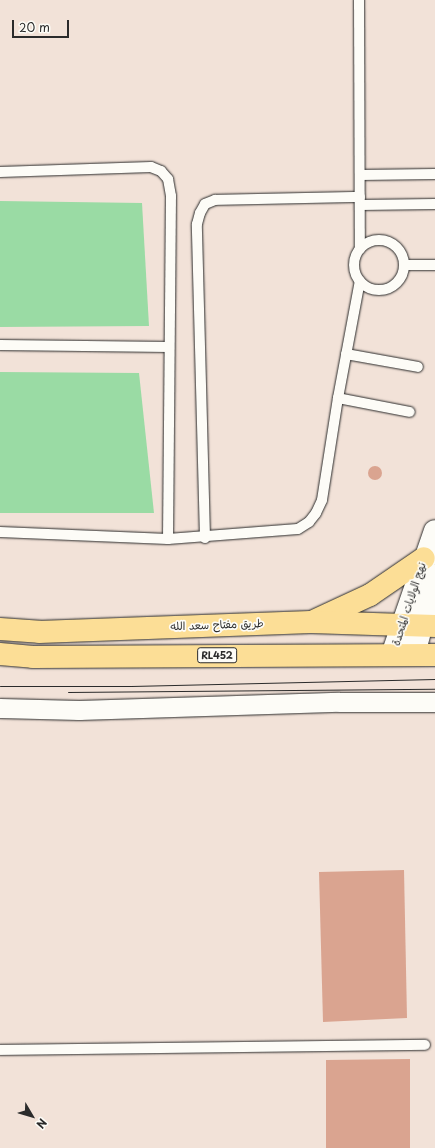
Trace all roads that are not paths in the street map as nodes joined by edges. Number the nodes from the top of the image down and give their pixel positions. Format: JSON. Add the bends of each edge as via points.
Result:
{"nodes":[{"id":1,"x":359,"y":0,"type":"edge"},
{"id":2,"x":0,"y":172,"type":"edge"},
{"id":3,"x":435,"y":174,"type":"edge"},
{"id":4,"x":360,"y":175,"type":"junction"},
{"id":5,"x":360,"y":201,"type":"junction"},
{"id":6,"x":435,"y":204,"type":"edge"},
{"id":7,"x":360,"y":249,"type":"junction"},
{"id":8,"x":405,"y":265,"type":"junction"},
{"id":9,"x":435,"y":265,"type":"edge"},
{"id":10,"x":360,"y":281,"type":"junction"},
{"id":11,"x":0,"y":345,"type":"edge"},
{"id":12,"x":169,"y":347,"type":"junction"},
{"id":13,"x":346,"y":354,"type":"junction"},
{"id":14,"x":418,"y":367,"type":"dead end"},
{"id":15,"x":338,"y":398,"type":"junction"},
{"id":16,"x":410,"y":412,"type":"dead end"},
{"id":17,"x":435,"y":531,"type":"edge"},
{"id":18,"x":0,"y":532,"type":"edge"},
{"id":19,"x":205,"y":538,"type":"junction"},
{"id":20,"x":168,"y":539,"type":"junction"},
{"id":21,"x":424,"y":558,"type":"junction"},
{"id":22,"x":435,"y":576,"type":"edge"},
{"id":23,"x":311,"y":622,"type":"junction"},
{"id":24,"x":419,"y":625,"type":"edge"},
{"id":25,"x":0,"y":629,"type":"edge"},
{"id":26,"x":0,"y":654,"type":"edge"},
{"id":27,"x":403,"y":654,"type":"junction"},
{"id":28,"x":435,"y":655,"type":"edge"},
{"id":29,"x":435,"y":702,"type":"edge"},
{"id":30,"x":0,"y":708,"type":"edge"},
{"id":31,"x":425,"y":1045,"type":"dead end"},
{"id":32,"x":0,"y":1050,"type":"edge"}],
"edges":[{"from":1,"to":4,"type":"lane"},
{"from":2,"to":12,"type":"lane","via":[[151,167],[161,170],[168,179],[171,196]]},
{"from":3,"to":4,"type":"lane"},
{"from":4,"to":5,"type":"lane"},
{"from":5,"to":6,"type":"lane"},
{"from":5,"to":7,"type":"lane"},
{"from":5,"to":19,"type":"lane","via":[[215,200],[205,204],[200,213],[197,224]]},
{"from":7,"to":8,"type":"lane","via":[[375,240],[384,241],[398,249]]},
{"from":7,"to":10,"type":"lane","via":[[354,266]]},
{"from":8,"to":9,"type":"lane"},
{"from":8,"to":10,"type":"lane","via":[[399,281],[384,290],[367,287]]},
{"from":10,"to":13,"type":"lane"},
{"from":11,"to":12,"type":"lane"},
{"from":12,"to":20,"type":"lane"},
{"from":13,"to":14,"type":"lane"},
{"from":13,"to":15,"type":"lane"},
{"from":15,"to":16,"type":"lane"},
{"from":15,"to":19,"type":"lane","via":[[322,500],[309,522],[298,529]]},
{"from":17,"to":21,"type":"street","name":"نهج الولايات المتحدة"},
{"from":18,"to":20,"type":"lane"},
{"from":19,"to":20,"type":"lane"},
{"from":21,"to":23,"type":"highway","via":[[370,594]]},
{"from":21,"to":24,"type":"street","name":"نهج الولايات المتحدة"},
{"from":22,"to":24,"type":"street"},
{"from":23,"to":24,"type":"highway","name":"طريق مفتاح سعد الله"},
{"from":23,"to":25,"type":"highway","name":"طريق مفتاح سعد الله","via":[[39,632]]},
{"from":24,"to":27,"type":"street","name":"نهج الولايات المتحدة"},
{"from":26,"to":27,"type":"highway","number":"RL452","via":[[33,657]]},
{"from":27,"to":28,"type":"highway","number":"RL452"},
{"from":29,"to":30,"type":"street","via":[[339,702],[79,710]]},
{"from":31,"to":32,"type":"lane"}]}
